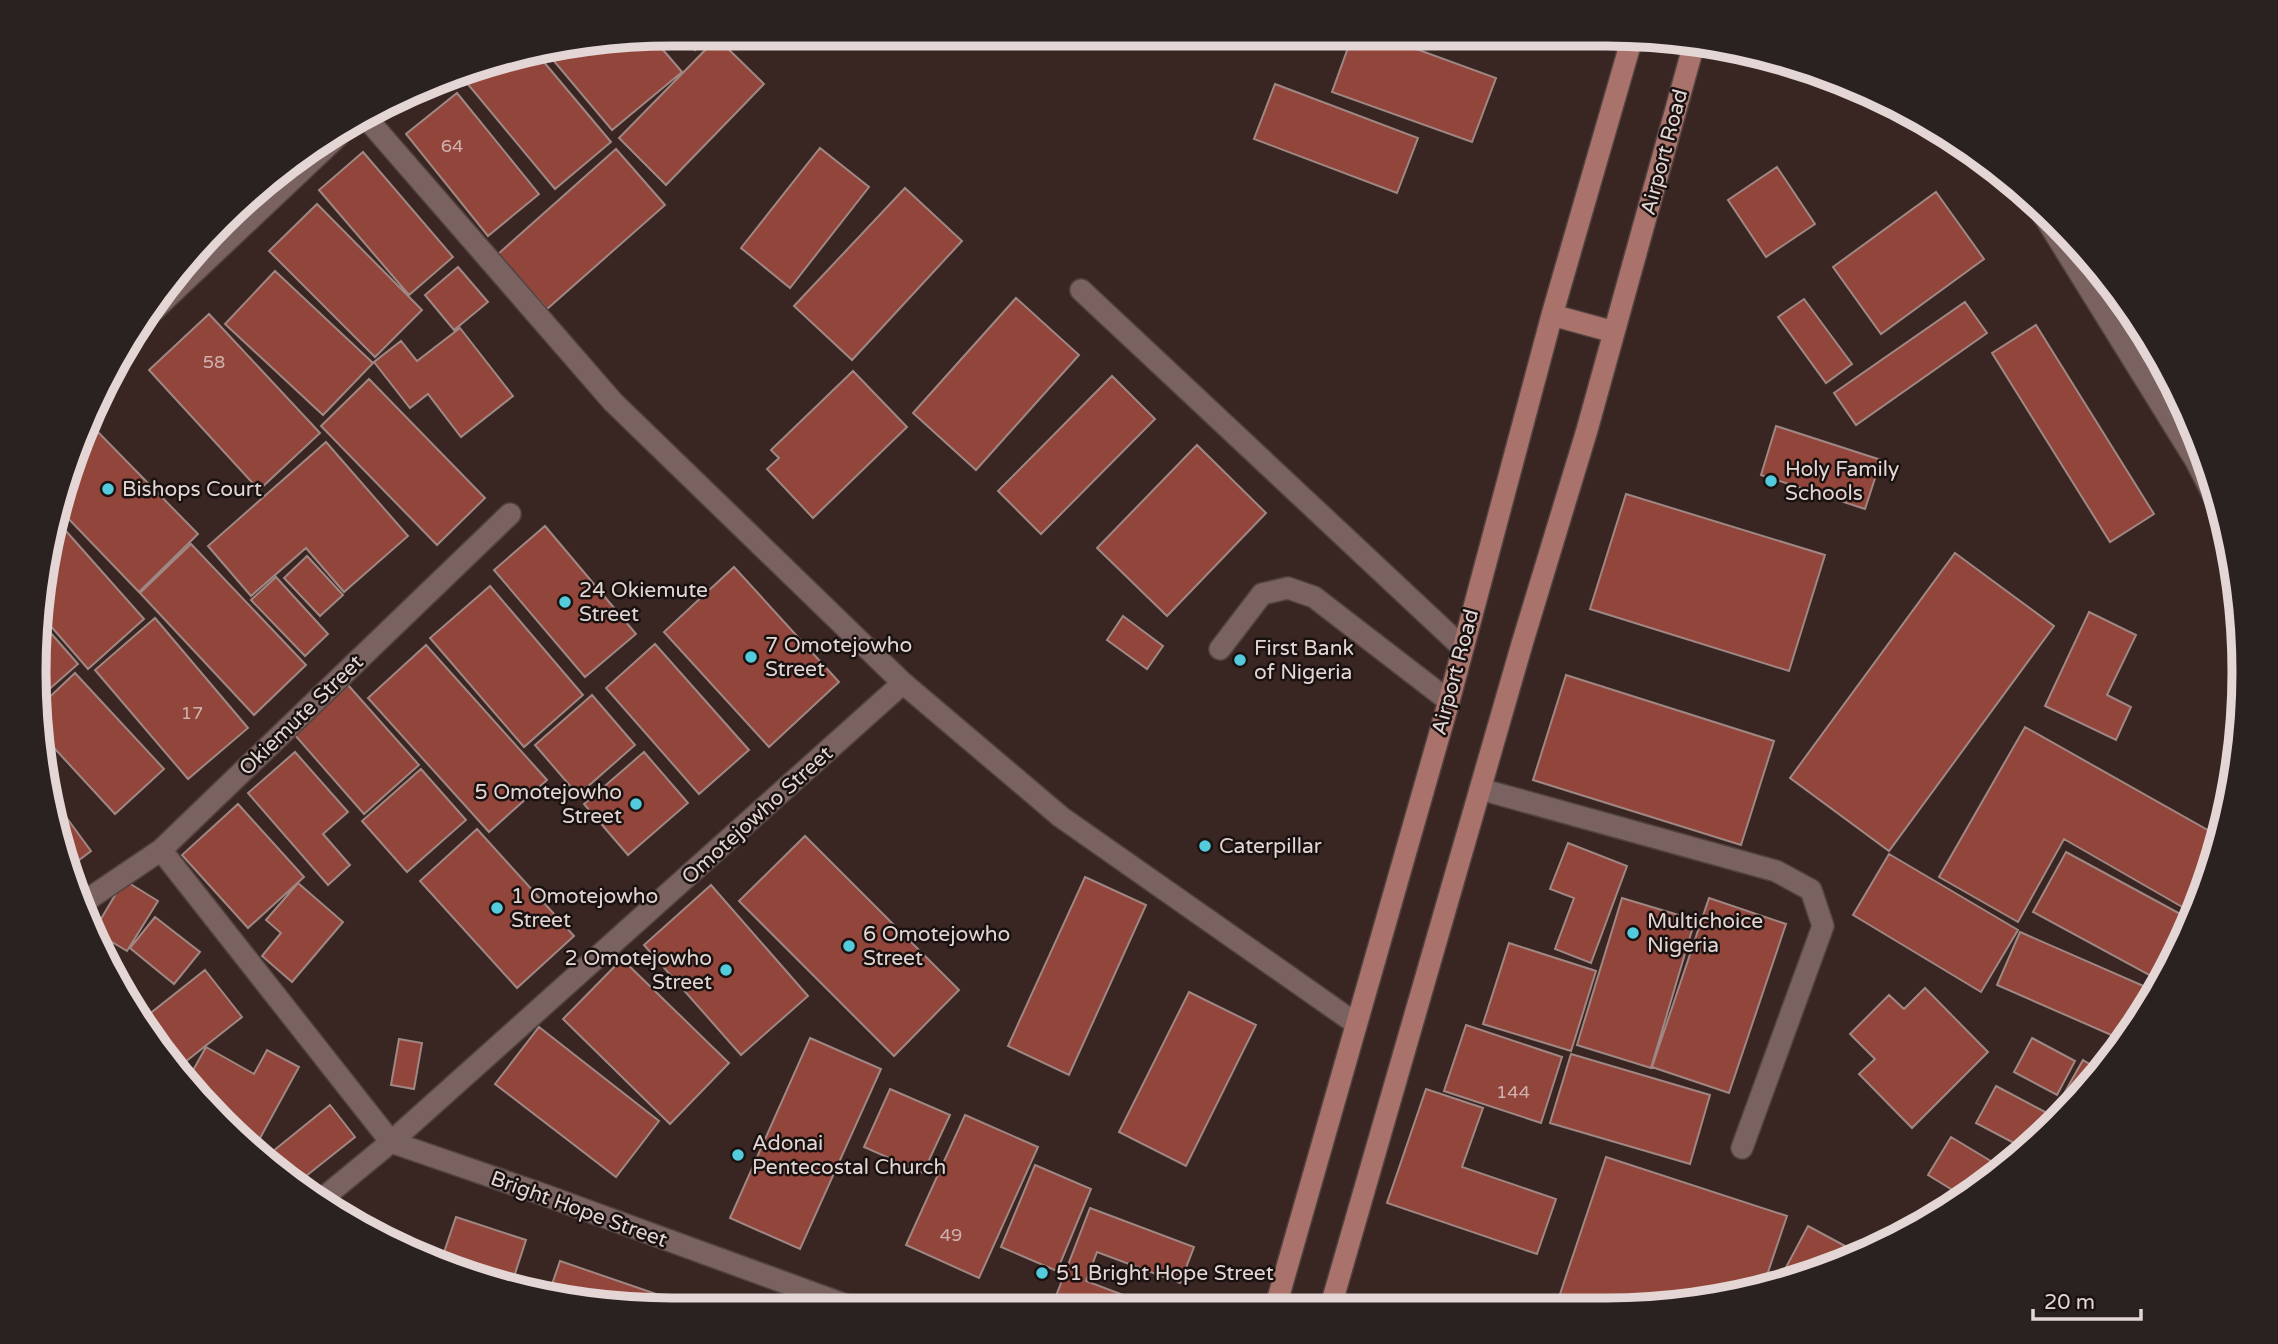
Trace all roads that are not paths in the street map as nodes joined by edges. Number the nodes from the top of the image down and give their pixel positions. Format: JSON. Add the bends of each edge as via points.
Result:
{"nodes":[{"id":1,"x":1630,"y":47,"type":"edge"},
{"id":2,"x":1692,"y":52,"type":"edge"},
{"id":3,"x":371,"y":123,"type":"edge"},
{"id":4,"x":316,"y":157,"type":"edge"},
{"id":5,"x":2061,"y":241,"type":"edge"},
{"id":6,"x":178,"y":287,"type":"edge"},
{"id":7,"x":1081,"y":290,"type":"dead end"},
{"id":8,"x":1552,"y":315,"type":"junction"},
{"id":9,"x":1614,"y":332,"type":"junction"},
{"id":10,"x":2188,"y":440,"type":"edge"},
{"id":11,"x":510,"y":514,"type":"dead end"},
{"id":12,"x":1462,"y":647,"type":"junction"},
{"id":13,"x":1220,"y":649,"type":"dead end"},
{"id":14,"x":904,"y":683,"type":"junction"},
{"id":15,"x":1449,"y":701,"type":"junction"},
{"id":16,"x":1480,"y":789,"type":"junction"},
{"id":17,"x":161,"y":850,"type":"junction"},
{"id":18,"x":88,"y":899,"type":"edge"},
{"id":19,"x":1355,"y":1023,"type":"junction"},
{"id":20,"x":390,"y":1142,"type":"junction"},
{"id":21,"x":1742,"y":1148,"type":"dead end"},
{"id":22,"x":327,"y":1195,"type":"edge"},
{"id":23,"x":827,"y":1298,"type":"edge"},
{"id":24,"x":1278,"y":1298,"type":"edge"},
{"id":25,"x":1333,"y":1298,"type":"edge"}],
"edges":[{"from":1,"to":8,"type":"main road","name":"Airport Road"},
{"from":2,"to":9,"type":"main road","name":"Airport Road"},
{"from":3,"to":14,"type":"street","via":[[613,402]]},
{"from":4,"to":6,"type":"street"},
{"from":5,"to":10,"type":"street"},
{"from":7,"to":12,"type":"street"},
{"from":8,"to":9,"type":"main road"},
{"from":8,"to":12,"type":"main road","name":"Airport Road"},
{"from":9,"to":16,"type":"main road","name":"Airport Road"},
{"from":11,"to":17,"type":"street","name":"Okiemute Street"},
{"from":12,"to":15,"type":"main road","name":"Airport Road"},
{"from":13,"to":15,"type":"street","via":[[1262,594],[1288,587],[1314,597]]},
{"from":14,"to":19,"type":"street","via":[[1061,817]]},
{"from":14,"to":20,"type":"street","name":"Omotejowho Street"},
{"from":15,"to":19,"type":"main road","name":"Airport Road"},
{"from":16,"to":21,"type":"street","via":[[1776,871],[1811,890],[1823,926]]},
{"from":16,"to":25,"type":"main road","name":"Airport Road"},
{"from":17,"to":18,"type":"street","name":"Okiemute Street"},
{"from":17,"to":20,"type":"street"},
{"from":19,"to":24,"type":"main road","name":"Airport Road"},
{"from":20,"to":22,"type":"street"},
{"from":20,"to":23,"type":"street","name":"Bright Hope Street"}]}
